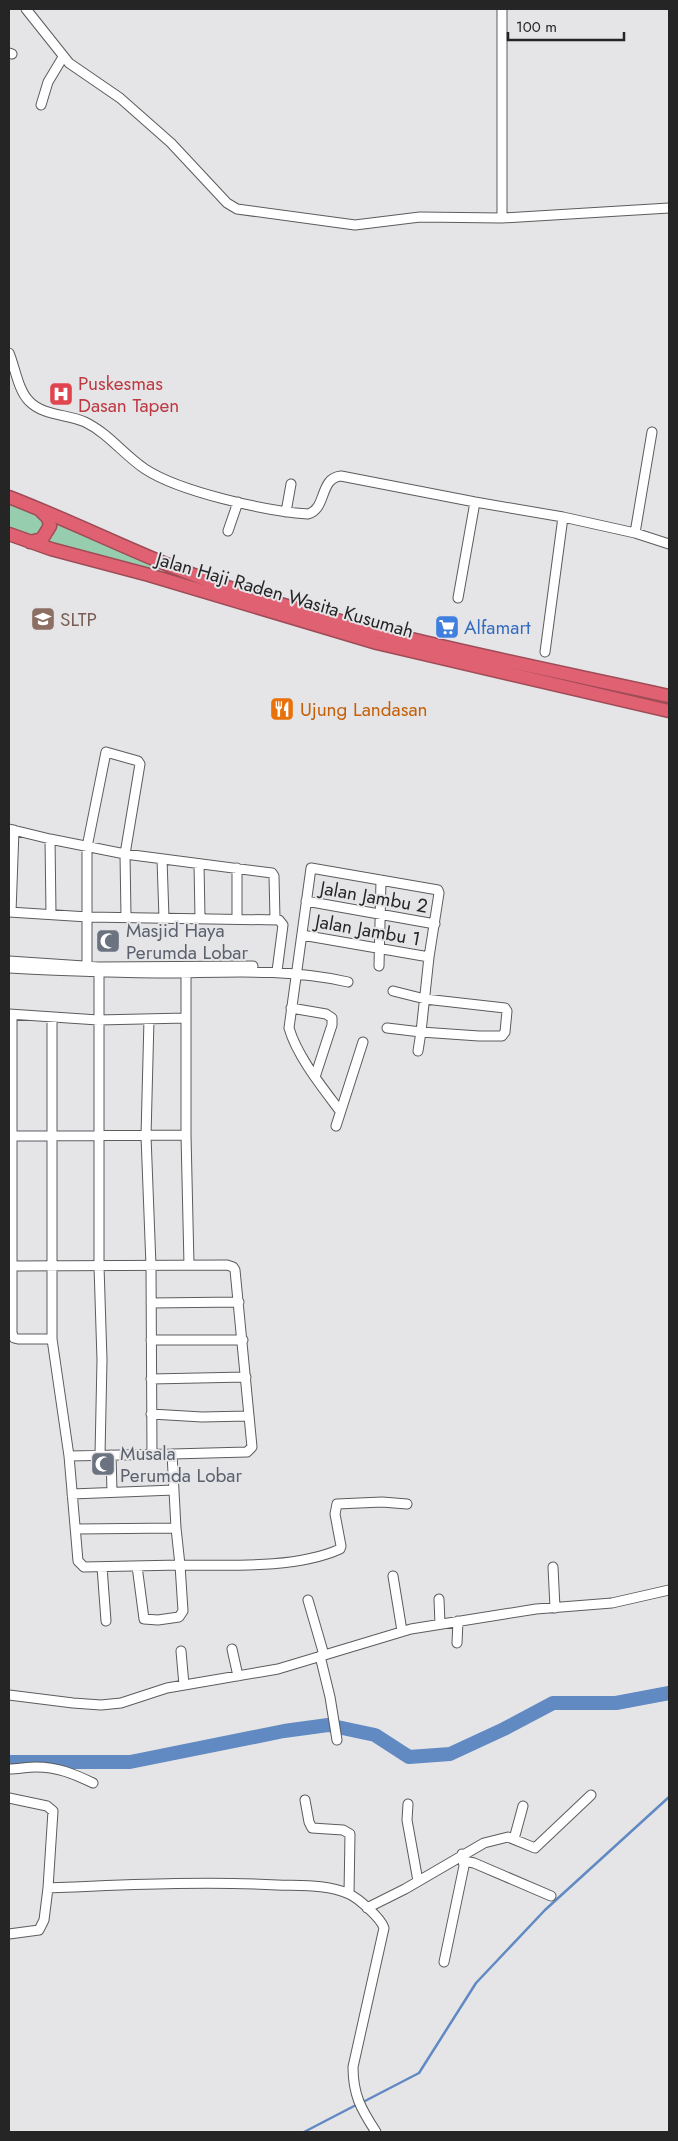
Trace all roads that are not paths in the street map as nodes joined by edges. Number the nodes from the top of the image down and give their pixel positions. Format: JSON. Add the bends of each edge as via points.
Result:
{"nodes":[{"id":1,"x":26,"y":9,"type":"edge"},
{"id":2,"x":502,"y":9,"type":"edge"},
{"id":3,"x":63,"y":57,"type":"junction"},
{"id":4,"x":41,"y":105,"type":"dead end"},
{"id":5,"x":669,"y":208,"type":"edge"},
{"id":6,"x":502,"y":218,"type":"junction"},
{"id":7,"x":9,"y":353,"type":"edge"},
{"id":8,"x":652,"y":432,"type":"dead end"},
{"id":9,"x":291,"y":484,"type":"dead end"},
{"id":10,"x":9,"y":498,"type":"edge"},
{"id":11,"x":238,"y":502,"type":"junction"},
{"id":12,"x":475,"y":502,"type":"junction"},
{"id":13,"x":38,"y":508,"type":"junction"},
{"id":14,"x":286,"y":512,"type":"junction"},
{"id":15,"x":563,"y":517,"type":"junction"},
{"id":16,"x":228,"y":531,"type":"dead end"},
{"id":17,"x":635,"y":533,"type":"junction"},
{"id":18,"x":9,"y":534,"type":"edge"},
{"id":19,"x":30,"y":542,"type":"junction"},
{"id":20,"x":669,"y":544,"type":"edge"},
{"id":21,"x":458,"y":598,"type":"dead end"},
{"id":22,"x":378,"y":637,"type":"junction"},
{"id":23,"x":545,"y":652,"type":"dead end"},
{"id":24,"x":669,"y":696,"type":"edge"},
{"id":25,"x":669,"y":711,"type":"edge"},
{"id":26,"x":11,"y":829,"type":"edge"},
{"id":27,"x":50,"y":840,"type":"junction"},
{"id":28,"x":86,"y":847,"type":"junction"},
{"id":29,"x":125,"y":854,"type":"junction"},
{"id":30,"x":162,"y":859,"type":"junction"},
{"id":31,"x":200,"y":864,"type":"junction"},
{"id":32,"x":237,"y":868,"type":"junction"},
{"id":33,"x":381,"y":880,"type":"junction"},
{"id":34,"x":306,"y":902,"type":"junction"},
{"id":35,"x":10,"y":912,"type":"edge"},
{"id":36,"x":51,"y":914,"type":"junction"},
{"id":37,"x":381,"y":914,"type":"junction"},
{"id":38,"x":88,"y":917,"type":"junction"},
{"id":39,"x":126,"y":917,"type":"junction"},
{"id":40,"x":164,"y":918,"type":"junction"},
{"id":41,"x":200,"y":918,"type":"junction"},
{"id":42,"x":237,"y":919,"type":"junction"},
{"id":43,"x":275,"y":919,"type":"junction"},
{"id":44,"x":435,"y":924,"type":"junction"},
{"id":45,"x":302,"y":935,"type":"junction"},
{"id":46,"x":380,"y":948,"type":"junction"},
{"id":47,"x":429,"y":957,"type":"junction"},
{"id":48,"x":9,"y":961,"type":"edge"},
{"id":49,"x":87,"y":966,"type":"junction"},
{"id":50,"x":379,"y":966,"type":"dead end"},
{"id":51,"x":9,"y":968,"type":"edge"},
{"id":52,"x":186,"y":969,"type":"junction"},
{"id":53,"x":277,"y":969,"type":"junction"},
{"id":54,"x":98,"y":970,"type":"junction"},
{"id":55,"x":296,"y":971,"type":"junction"},
{"id":56,"x":348,"y":982,"type":"dead end"},
{"id":57,"x":393,"y":990,"type":"dead end"},
{"id":58,"x":425,"y":999,"type":"junction"},
{"id":59,"x":291,"y":1008,"type":"junction"},
{"id":60,"x":10,"y":1014,"type":"edge"},
{"id":61,"x":52,"y":1017,"type":"junction"},
{"id":62,"x":186,"y":1018,"type":"junction"},
{"id":63,"x":149,"y":1019,"type":"junction"},
{"id":64,"x":98,"y":1020,"type":"junction"},
{"id":65,"x":387,"y":1028,"type":"dead end"},
{"id":66,"x":421,"y":1032,"type":"junction"},
{"id":67,"x":363,"y":1042,"type":"dead end"},
{"id":68,"x":418,"y":1051,"type":"dead end"},
{"id":69,"x":10,"y":1055,"type":"edge"},
{"id":70,"x":316,"y":1077,"type":"junction"},
{"id":71,"x":340,"y":1111,"type":"junction"},
{"id":72,"x":336,"y":1126,"type":"dead end"},
{"id":73,"x":186,"y":1135,"type":"junction"},
{"id":74,"x":11,"y":1136,"type":"junction"},
{"id":75,"x":53,"y":1136,"type":"junction"},
{"id":76,"x":99,"y":1136,"type":"junction"},
{"id":77,"x":146,"y":1136,"type":"junction"},
{"id":78,"x":189,"y":1265,"type":"junction"},
{"id":79,"x":13,"y":1266,"type":"junction"},
{"id":80,"x":51,"y":1266,"type":"junction"},
{"id":81,"x":99,"y":1266,"type":"junction"},
{"id":82,"x":151,"y":1266,"type":"junction"},
{"id":83,"x":239,"y":1302,"type":"junction"},
{"id":84,"x":150,"y":1303,"type":"junction"},
{"id":85,"x":52,"y":1339,"type":"junction"},
{"id":86,"x":151,"y":1340,"type":"junction"},
{"id":87,"x":243,"y":1340,"type":"junction"},
{"id":88,"x":246,"y":1377,"type":"junction"},
{"id":89,"x":151,"y":1379,"type":"junction"},
{"id":90,"x":151,"y":1414,"type":"junction"},
{"id":91,"x":248,"y":1416,"type":"junction"},
{"id":92,"x":100,"y":1454,"type":"junction"},
{"id":93,"x":152,"y":1454,"type":"junction"},
{"id":94,"x":172,"y":1454,"type":"junction"},
{"id":95,"x":111,"y":1455,"type":"junction"},
{"id":96,"x":68,"y":1456,"type":"junction"},
{"id":97,"x":174,"y":1490,"type":"junction"},
{"id":98,"x":112,"y":1492,"type":"junction"},
{"id":99,"x":72,"y":1494,"type":"junction"},
{"id":100,"x":406,"y":1504,"type":"dead end"},
{"id":101,"x":176,"y":1528,"type":"junction"},
{"id":102,"x":76,"y":1529,"type":"junction"},
{"id":103,"x":180,"y":1565,"type":"junction"},
{"id":104,"x":137,"y":1566,"type":"junction"},
{"id":105,"x":102,"y":1567,"type":"junction"},
{"id":106,"x":553,"y":1567,"type":"dead end"},
{"id":107,"x":393,"y":1576,"type":"dead end"},
{"id":108,"x":669,"y":1590,"type":"edge"},
{"id":109,"x":440,"y":1599,"type":"dead end"},
{"id":110,"x":308,"y":1600,"type":"dead end"},
{"id":111,"x":554,"y":1605,"type":"junction"},
{"id":112,"x":458,"y":1621,"type":"junction"},
{"id":113,"x":106,"y":1622,"type":"dead end"},
{"id":114,"x":440,"y":1624,"type":"junction"},
{"id":115,"x":401,"y":1627,"type":"junction"},
{"id":116,"x":457,"y":1643,"type":"dead end"},
{"id":117,"x":232,"y":1649,"type":"dead end"},
{"id":118,"x":181,"y":1651,"type":"dead end"},
{"id":119,"x":322,"y":1653,"type":"junction"},
{"id":120,"x":238,"y":1673,"type":"junction"},
{"id":121,"x":183,"y":1681,"type":"junction"},
{"id":122,"x":9,"y":1695,"type":"edge"},
{"id":123,"x":337,"y":1740,"type":"dead end"},
{"id":124,"x":9,"y":1769,"type":"edge"},
{"id":125,"x":93,"y":1783,"type":"dead end"},
{"id":126,"x":591,"y":1795,"type":"dead end"},
{"id":127,"x":9,"y":1798,"type":"edge"},
{"id":128,"x":305,"y":1800,"type":"dead end"},
{"id":129,"x":408,"y":1804,"type":"dead end"},
{"id":130,"x":524,"y":1806,"type":"dead end"},
{"id":131,"x":514,"y":1839,"type":"junction"},
{"id":132,"x":463,"y":1858,"type":"junction"},
{"id":133,"x":418,"y":1881,"type":"junction"},
{"id":134,"x":48,"y":1888,"type":"junction"},
{"id":135,"x":350,"y":1894,"type":"junction"},
{"id":136,"x":551,"y":1896,"type":"dead end"},
{"id":137,"x":367,"y":1908,"type":"junction"},
{"id":138,"x":9,"y":1934,"type":"edge"},
{"id":139,"x":444,"y":1962,"type":"dead end"},
{"id":140,"x":376,"y":2132,"type":"edge"}],
"edges":[{"from":1,"to":3,"type":"street"},
{"from":2,"to":6,"type":"street"},
{"from":3,"to":4,"type":"street","via":[[48,82]]},
{"from":3,"to":6,"type":"street","via":[[120,98],[237,209],[355,225],[420,217]]},
{"from":5,"to":6,"type":"street"},
{"from":7,"to":11,"type":"street","via":[[23,392],[34,405],[86,422],[157,476]]},
{"from":8,"to":17,"type":"street"},
{"from":9,"to":14,"type":"street"},
{"from":10,"to":13,"type":"highway","name":"Jalan Haji Raden Wasita Kusumah"},
{"from":11,"to":14,"type":"street"},
{"from":11,"to":16,"type":"street"},
{"from":12,"to":14,"type":"street","via":[[342,476],[329,481],[314,512]]},
{"from":12,"to":15,"type":"street"},
{"from":12,"to":21,"type":"street"},
{"from":13,"to":19,"type":"highway","via":[[48,518],[50,526],[42,539]]},
{"from":13,"to":22,"type":"highway","name":"Jalan Haji Raden Wasita Kusumah","via":[[209,581]]},
{"from":15,"to":17,"type":"street"},
{"from":15,"to":23,"type":"street"},
{"from":17,"to":20,"type":"street"},
{"from":18,"to":19,"type":"highway","name":"Jalan Haji Raden Wasita Kusumah"},
{"from":19,"to":22,"type":"highway","name":"Jalan Haji Raden Wasita Kusumah"},
{"from":22,"to":24,"type":"highway","name":"Jalan Haji Raden Wasita Kusumah"},
{"from":22,"to":25,"type":"highway","name":"Jalan Haji Raden Wasita Kusumah"},
{"from":26,"to":27,"type":"street"},
{"from":26,"to":35,"type":"street"},
{"from":27,"to":28,"type":"street"},
{"from":27,"to":36,"type":"street"},
{"from":28,"to":29,"type":"street"},
{"from":28,"to":29,"type":"street","via":[[108,752],[140,764]]},
{"from":28,"to":38,"type":"street"},
{"from":29,"to":30,"type":"street"},
{"from":29,"to":39,"type":"street"},
{"from":30,"to":31,"type":"street"},
{"from":30,"to":40,"type":"street"},
{"from":31,"to":32,"type":"street"},
{"from":31,"to":41,"type":"street"},
{"from":32,"to":42,"type":"street"},
{"from":32,"to":43,"type":"street","via":[[274,874]]},
{"from":33,"to":34,"type":"street","via":[[310,869]]},
{"from":33,"to":37,"type":"street"},
{"from":33,"to":44,"type":"street","via":[[432,887],[439,891]]},
{"from":34,"to":37,"type":"street","name":"Jalan Jambu 2"},
{"from":34,"to":45,"type":"street"},
{"from":35,"to":36,"type":"street"},
{"from":36,"to":38,"type":"street"},
{"from":37,"to":44,"type":"street","name":"Jalan Jambu 2"},
{"from":37,"to":46,"type":"street"},
{"from":38,"to":39,"type":"street"},
{"from":38,"to":49,"type":"street"},
{"from":39,"to":40,"type":"street"},
{"from":40,"to":41,"type":"street"},
{"from":41,"to":42,"type":"street"},
{"from":42,"to":43,"type":"street"},
{"from":43,"to":53,"type":"street","via":[[281,920],[283,925]]},
{"from":44,"to":47,"type":"street"},
{"from":45,"to":46,"type":"street","name":"Jalan Jambu 1"},
{"from":45,"to":55,"type":"street"},
{"from":46,"to":47,"type":"street","name":"Jalan Jambu 1"},
{"from":46,"to":50,"type":"street"},
{"from":47,"to":58,"type":"street"},
{"from":48,"to":49,"type":"street"},
{"from":49,"to":54,"type":"street"},
{"from":51,"to":54,"type":"street"},
{"from":52,"to":53,"type":"street"},
{"from":52,"to":54,"type":"street"},
{"from":52,"to":62,"type":"street"},
{"from":53,"to":55,"type":"street"},
{"from":54,"to":64,"type":"street"},
{"from":55,"to":56,"type":"street"},
{"from":55,"to":59,"type":"street"},
{"from":57,"to":58,"type":"street"},
{"from":58,"to":66,"type":"street"},
{"from":58,"to":66,"type":"street","via":[[505,1008],[505,1032],[502,1036]]},
{"from":59,"to":70,"type":"street","via":[[290,1031]]},
{"from":59,"to":70,"type":"street","via":[[332,1018]]},
{"from":60,"to":61,"type":"street"},
{"from":60,"to":69,"type":"street"},
{"from":61,"to":64,"type":"street"},
{"from":61,"to":75,"type":"street"},
{"from":62,"to":63,"type":"street"},
{"from":62,"to":73,"type":"street"},
{"from":63,"to":64,"type":"street"},
{"from":63,"to":77,"type":"street"},
{"from":64,"to":76,"type":"street"},
{"from":65,"to":66,"type":"street"},
{"from":66,"to":68,"type":"street"},
{"from":67,"to":71,"type":"street"},
{"from":69,"to":74,"type":"street"},
{"from":70,"to":71,"type":"street"},
{"from":71,"to":72,"type":"street"},
{"from":73,"to":77,"type":"street"},
{"from":73,"to":78,"type":"street"},
{"from":74,"to":75,"type":"street"},
{"from":74,"to":79,"type":"street"},
{"from":75,"to":76,"type":"street"},
{"from":75,"to":80,"type":"street"},
{"from":76,"to":77,"type":"street"},
{"from":76,"to":81,"type":"street"},
{"from":77,"to":82,"type":"street"},
{"from":78,"to":82,"type":"street"},
{"from":78,"to":83,"type":"street","via":[[232,1266],[236,1270]]},
{"from":79,"to":80,"type":"street"},
{"from":79,"to":85,"type":"street","via":[[13,1336],[18,1339]]},
{"from":80,"to":81,"type":"street"},
{"from":80,"to":85,"type":"street"},
{"from":81,"to":82,"type":"street"},
{"from":81,"to":92,"type":"street"},
{"from":82,"to":84,"type":"street"},
{"from":83,"to":84,"type":"street"},
{"from":83,"to":87,"type":"street"},
{"from":84,"to":86,"type":"street"},
{"from":85,"to":96,"type":"street"},
{"from":86,"to":87,"type":"street"},
{"from":86,"to":89,"type":"street"},
{"from":87,"to":88,"type":"street"},
{"from":88,"to":89,"type":"street"},
{"from":88,"to":91,"type":"street"},
{"from":89,"to":90,"type":"street"},
{"from":90,"to":91,"type":"street"},
{"from":90,"to":93,"type":"street"},
{"from":91,"to":94,"type":"street","via":[[252,1447],[248,1452]]},
{"from":92,"to":95,"type":"street"},
{"from":92,"to":96,"type":"street"},
{"from":93,"to":94,"type":"street"},
{"from":93,"to":95,"type":"street"},
{"from":94,"to":97,"type":"street"},
{"from":95,"to":98,"type":"street"},
{"from":96,"to":99,"type":"street"},
{"from":97,"to":98,"type":"street"},
{"from":97,"to":101,"type":"street"},
{"from":98,"to":99,"type":"street"},
{"from":99,"to":102,"type":"street"},
{"from":100,"to":103,"type":"street","via":[[337,1504],[335,1514],[341,1546],[325,1555],[291,1561]]},
{"from":101,"to":102,"type":"street"},
{"from":101,"to":103,"type":"street"},
{"from":102,"to":105,"type":"street","via":[[79,1564]]},
{"from":103,"to":104,"type":"street"},
{"from":103,"to":104,"type":"street","via":[[182,1615],[149,1620],[144,1617]]},
{"from":104,"to":105,"type":"street"},
{"from":105,"to":113,"type":"street"},
{"from":106,"to":111,"type":"street"},
{"from":107,"to":115,"type":"street"},
{"from":108,"to":111,"type":"street","via":[[612,1603]]},
{"from":109,"to":114,"type":"street"},
{"from":110,"to":119,"type":"street"},
{"from":111,"to":112,"type":"street"},
{"from":112,"to":114,"type":"street"},
{"from":112,"to":116,"type":"street"},
{"from":114,"to":115,"type":"street"},
{"from":115,"to":119,"type":"street"},
{"from":117,"to":120,"type":"street"},
{"from":118,"to":121,"type":"street"},
{"from":119,"to":120,"type":"street","via":[[272,1670]]},
{"from":119,"to":123,"type":"street"},
{"from":120,"to":121,"type":"street"},
{"from":121,"to":122,"type":"street","via":[[113,1705],[73,1704]]},
{"from":124,"to":125,"type":"street","via":[[55,1769]]},
{"from":126,"to":131,"type":"street","via":[[535,1848]]},
{"from":127,"to":134,"type":"street","via":[[47,1806],[53,1811]]},
{"from":128,"to":135,"type":"street","via":[[312,1828],[343,1830],[350,1834]]},
{"from":129,"to":133,"type":"street","via":[[407,1820]]},
{"from":130,"to":131,"type":"street"},
{"from":131,"to":132,"type":"street","via":[[508,1837],[484,1843]]},
{"from":132,"to":133,"type":"street"},
{"from":132,"to":136,"type":"street"},
{"from":132,"to":139,"type":"street"},
{"from":133,"to":137,"type":"street"},
{"from":134,"to":135,"type":"street","via":[[233,1883],[322,1887]]},
{"from":134,"to":138,"type":"street","via":[[44,1920],[39,1930]]},
{"from":135,"to":137,"type":"street"},
{"from":137,"to":140,"type":"street","via":[[379,1918],[384,1937],[355,2051],[353,2086]]}]}
